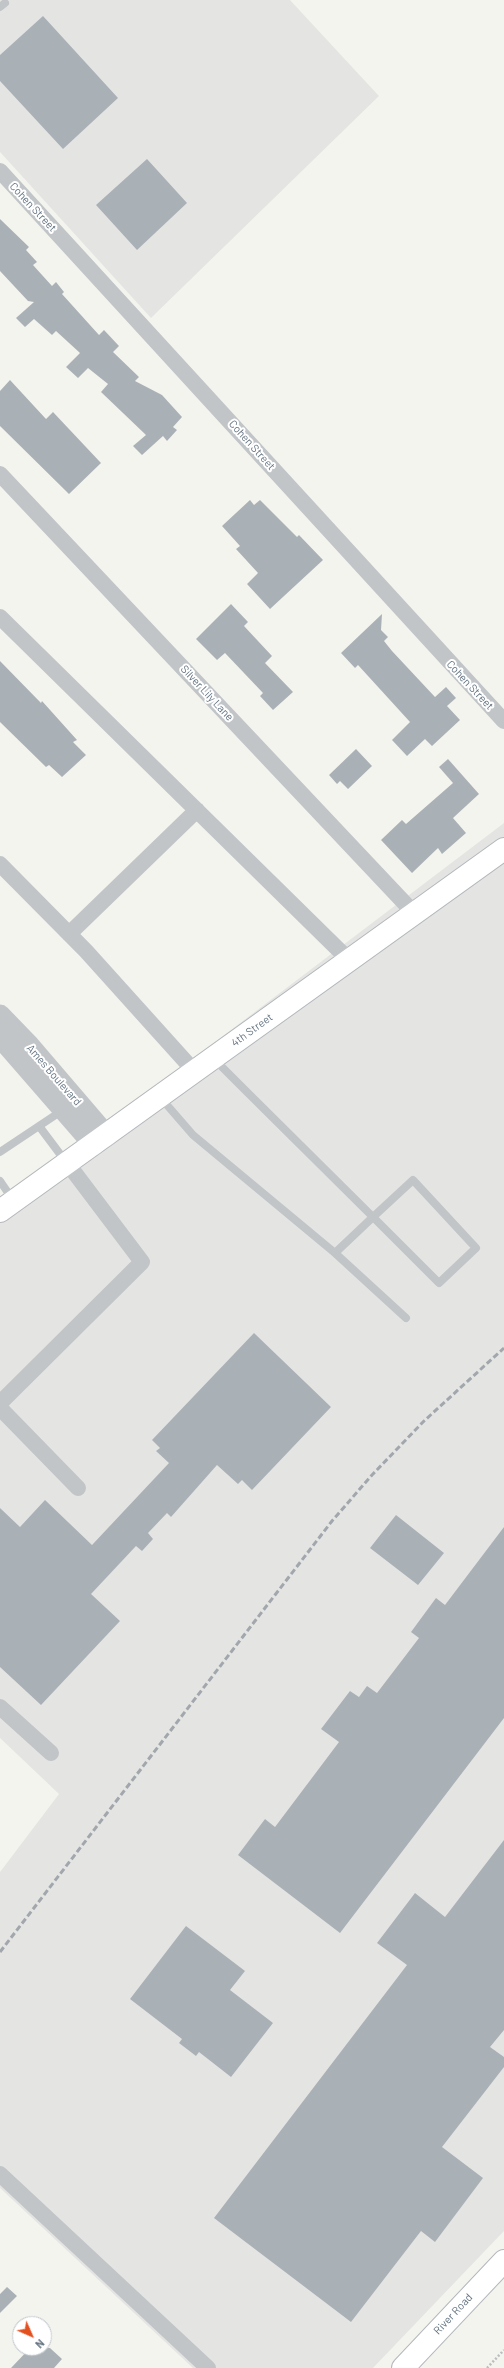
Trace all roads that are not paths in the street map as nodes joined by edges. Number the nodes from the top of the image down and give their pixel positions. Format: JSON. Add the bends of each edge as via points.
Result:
{"nodes":[{"id":1,"x":0,"y":171,"type":"edge"},
{"id":2,"x":0,"y":474,"type":"edge"},
{"id":3,"x":0,"y":617,"type":"edge"},
{"id":4,"x":504,"y":721,"type":"edge"},
{"id":5,"x":196,"y":810,"type":"junction"},
{"id":6,"x":504,"y":849,"type":"edge"},
{"id":7,"x":0,"y":864,"type":"edge"},
{"id":8,"x":414,"y":913,"type":"junction"},
{"id":9,"x":69,"y":934,"type":"junction"},
{"id":10,"x":349,"y":960,"type":"junction"},
{"id":11,"x":0,"y":1015,"type":"edge"},
{"id":12,"x":0,"y":1037,"type":"edge"},
{"id":13,"x":214,"y":1058,"type":"junction"},
{"id":14,"x":195,"y":1072,"type":"junction"},
{"id":15,"x":160,"y":1097,"type":"junction"},
{"id":16,"x":63,"y":1110,"type":"junction"},
{"id":17,"x":39,"y":1126,"type":"junction"},
{"id":18,"x":100,"y":1141,"type":"junction"},
{"id":19,"x":0,"y":1152,"type":"edge"},
{"id":20,"x":68,"y":1164,"type":"junction"},
{"id":21,"x":0,"y":1181,"type":"edge"},
{"id":22,"x":7,"y":1206,"type":"edge"},
{"id":23,"x":373,"y":1217,"type":"junction"},
{"id":24,"x":335,"y":1253,"type":"junction"},
{"id":25,"x":406,"y":1318,"type":"dead end"},
{"id":26,"x":0,"y":1403,"type":"edge"},
{"id":27,"x":0,"y":1408,"type":"edge"},
{"id":28,"x":78,"y":1488,"type":"dead end"},
{"id":29,"x":0,"y":1707,"type":"edge"},
{"id":30,"x":51,"y":1753,"type":"dead end"},
{"id":31,"x":0,"y":2174,"type":"edge"},
{"id":32,"x":504,"y":2261,"type":"edge"},
{"id":33,"x":208,"y":2368,"type":"edge"},
{"id":34,"x":402,"y":2368,"type":"edge"}],
"edges":[{"from":1,"to":4,"type":"street","name":"Cohen Street"},
{"from":2,"to":8,"type":"street","name":"Silver Lily Lane"},
{"from":3,"to":5,"type":"street"},
{"from":5,"to":9,"type":"street"},
{"from":5,"to":10,"type":"street"},
{"from":6,"to":8,"type":"main road","name":"4th Street"},
{"from":7,"to":9,"type":"street"},
{"from":8,"to":10,"type":"main road","name":"4th Street"},
{"from":9,"to":14,"type":"street"},
{"from":10,"to":13,"type":"main road","name":"4th Street"},
{"from":11,"to":18,"type":"street","name":"Ames Boulevard","via":[[29,1045]]},
{"from":12,"to":16,"type":"street","name":"Ames Boulevard"},
{"from":13,"to":14,"type":"main road","name":"4th Street"},
{"from":13,"to":23,"type":"lane"},
{"from":14,"to":15,"type":"main road","name":"4th Street"},
{"from":15,"to":18,"type":"main road","name":"4th Street"},
{"from":15,"to":24,"type":"lane","via":[[193,1135]]},
{"from":16,"to":17,"type":"lane"},
{"from":16,"to":18,"type":"street","name":"Ames Boulevard"},
{"from":17,"to":19,"type":"lane"},
{"from":17,"to":20,"type":"lane"},
{"from":18,"to":20,"type":"main road","name":"4th Street"},
{"from":20,"to":22,"type":"main road","name":"4th Street"},
{"from":20,"to":26,"type":"street","via":[[142,1262]]},
{"from":21,"to":22,"type":"lane"},
{"from":23,"to":23,"type":"lane","via":[[439,1283],[476,1248],[413,1180]]},
{"from":23,"to":24,"type":"lane"},
{"from":24,"to":25,"type":"lane"},
{"from":27,"to":28,"type":"street"},
{"from":29,"to":30,"type":"street"},
{"from":31,"to":33,"type":"street"},
{"from":32,"to":34,"type":"main road","name":"River Road"}]}
